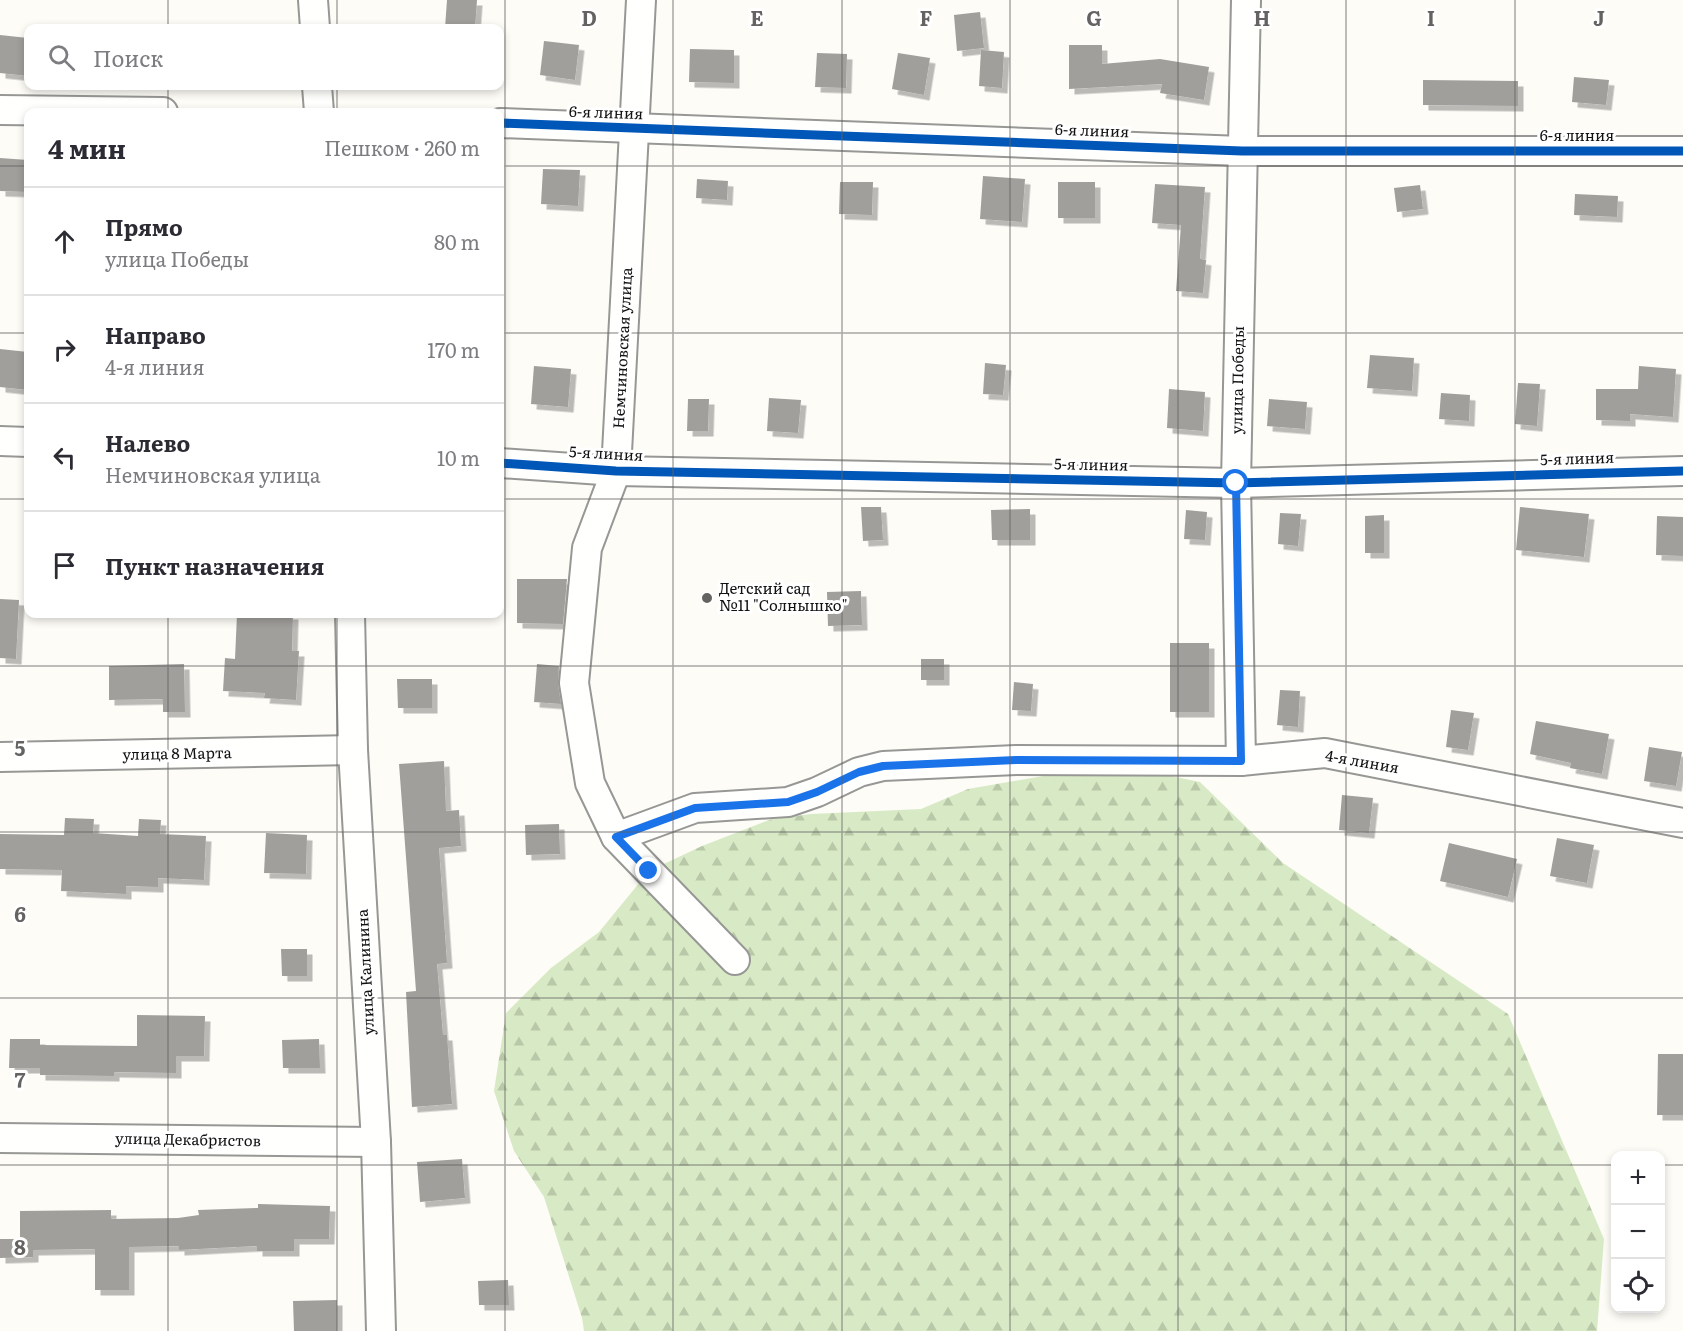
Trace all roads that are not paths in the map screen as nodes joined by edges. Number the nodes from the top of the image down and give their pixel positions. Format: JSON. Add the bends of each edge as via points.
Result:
{"nodes":[{"id":1,"x":313,"y":0,"type":"edge"},
{"id":2,"x":641,"y":0,"type":"edge"},
{"id":3,"x":1246,"y":0,"type":"edge"},
{"id":4,"x":315,"y":24,"type":"edge"},
{"id":5,"x":318,"y":90,"type":"edge"},
{"id":6,"x":319,"y":108,"type":"edge"},
{"id":7,"x":0,"y":110,"type":"edge"},
{"id":8,"x":24,"y":110,"type":"edge"},
{"id":9,"x":504,"y":123,"type":"edge"},
{"id":10,"x":635,"y":129,"type":"junction"},
{"id":11,"x":1242,"y":151,"type":"junction"},
{"id":12,"x":1683,"y":151,"type":"edge"},
{"id":13,"x":0,"y":441,"type":"edge"},
{"id":14,"x":24,"y":442,"type":"edge"},
{"id":15,"x":504,"y":463,"type":"edge"},
{"id":16,"x":616,"y":471,"type":"junction"},
{"id":17,"x":1683,"y":471,"type":"edge"},
{"id":18,"x":1236,"y":483,"type":"junction"},
{"id":19,"x":350,"y":618,"type":"edge"},
{"id":20,"x":353,"y":750,"type":"junction"},
{"id":21,"x":0,"y":758,"type":"edge"},
{"id":22,"x":1241,"y":761,"type":"junction"},
{"id":23,"x":1683,"y":823,"type":"edge"},
{"id":24,"x":616,"y":837,"type":"junction"},
{"id":25,"x":735,"y":960,"type":"dead end"},
{"id":26,"x":0,"y":1138,"type":"edge"},
{"id":27,"x":376,"y":1142,"type":"junction"},
{"id":28,"x":381,"y":1331,"type":"edge"}],
"edges":[{"from":1,"to":4,"type":"street"},
{"from":2,"to":10,"type":"street","name":"Немчиновская улица"},
{"from":3,"to":11,"type":"street","name":"улица Победы"},
{"from":5,"to":6,"type":"street"},
{"from":7,"to":8,"type":"street"},
{"from":9,"to":10,"type":"street","name":"6-я линия"},
{"from":10,"to":11,"type":"street","name":"6-я линия"},
{"from":10,"to":16,"type":"street","name":"Немчиновская улица"},
{"from":11,"to":12,"type":"street","name":"6-я линия"},
{"from":11,"to":18,"type":"street","name":"улица Победы"},
{"from":13,"to":14,"type":"street"},
{"from":15,"to":16,"type":"street","name":"5-я линия"},
{"from":16,"to":18,"type":"street","name":"5-я линия"},
{"from":16,"to":24,"type":"street","name":"Немчиновская улица","via":[[587,548],[574,683],[590,783]]},
{"from":17,"to":18,"type":"street","name":"5-я линия"},
{"from":18,"to":22,"type":"street","name":"улица Победы"},
{"from":19,"to":20,"type":"street","name":"улица Калинина"},
{"from":20,"to":21,"type":"street","name":"улица 8 Марта"},
{"from":20,"to":27,"type":"street","name":"улица Калинина"},
{"from":22,"to":23,"type":"street","name":"4-я линия","via":[[1325,753]]},
{"from":22,"to":24,"type":"street","name":"4-я линия","via":[[1016,760],[883,766],[788,802],[695,808]]},
{"from":24,"to":25,"type":"street","name":"Немчиновская улица"},
{"from":26,"to":27,"type":"street","name":"улица Декабристов"},
{"from":27,"to":28,"type":"street","name":"улица Калинина"}]}
